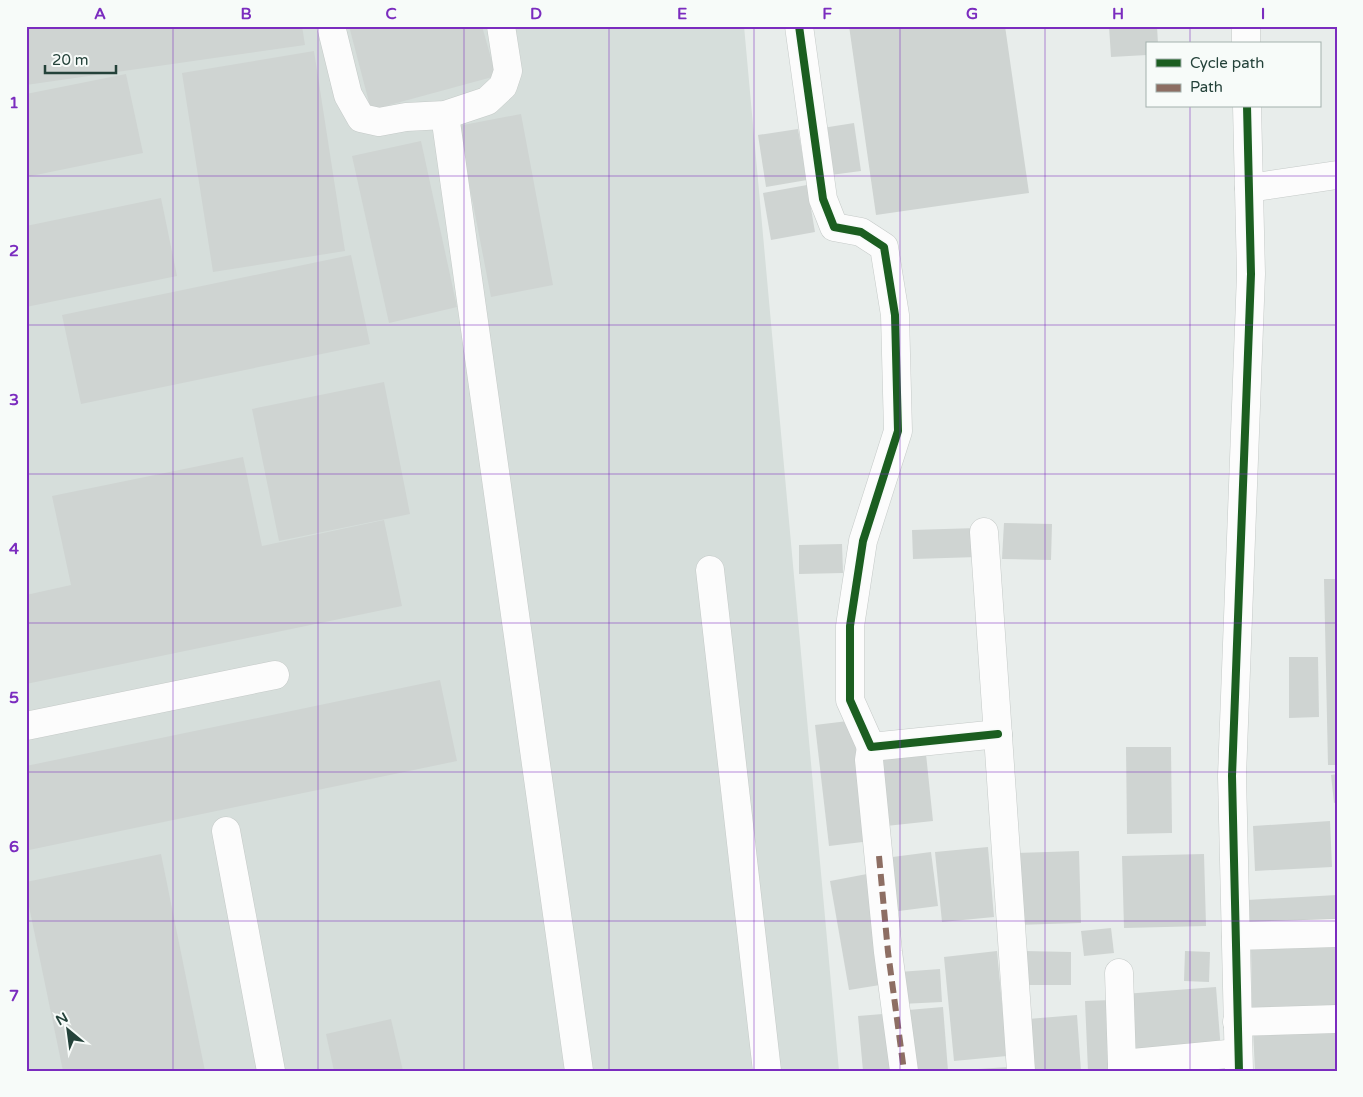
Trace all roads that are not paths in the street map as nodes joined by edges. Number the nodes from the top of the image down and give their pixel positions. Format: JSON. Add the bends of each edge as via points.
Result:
{"nodes":[{"id":1,"x":331,"y":26,"type":"edge"},
{"id":2,"x":501,"y":26,"type":"edge"},
{"id":3,"x":799,"y":26,"type":"edge"},
{"id":4,"x":1246,"y":26,"type":"edge"},
{"id":5,"x":1246,"y":42,"type":"edge"},
{"id":6,"x":1248,"y":108,"type":"edge"},
{"id":7,"x":445,"y":115,"type":"junction"},
{"id":8,"x":1337,"y":175,"type":"edge"},
{"id":9,"x":1249,"y":188,"type":"junction"},
{"id":10,"x":984,"y":532,"type":"dead end"},
{"id":11,"x":710,"y":570,"type":"dead end"},
{"id":12,"x":276,"y":675,"type":"dead end"},
{"id":13,"x":26,"y":726,"type":"edge"},
{"id":14,"x":998,"y":734,"type":"junction"},
{"id":15,"x":871,"y":747,"type":"junction"},
{"id":16,"x":226,"y":831,"type":"dead end"},
{"id":17,"x":1337,"y":933,"type":"edge"},
{"id":18,"x":1236,"y":936,"type":"junction"},
{"id":19,"x":1119,"y":973,"type":"dead end"},
{"id":20,"x":1337,"y":1019,"type":"edge"},
{"id":21,"x":1237,"y":1022,"type":"junction"},
{"id":22,"x":1238,"y":1062,"type":"edge"},
{"id":23,"x":1122,"y":1067,"type":"edge"},
{"id":24,"x":271,"y":1071,"type":"edge"},
{"id":25,"x":580,"y":1071,"type":"edge"},
{"id":26,"x":767,"y":1071,"type":"edge"},
{"id":27,"x":904,"y":1071,"type":"edge"},
{"id":28,"x":1021,"y":1071,"type":"edge"}],
"edges":[{"from":1,"to":7,"type":"street","via":[[348,95],[361,118],[379,122]]},
{"from":2,"to":7,"type":"street","via":[[508,71],[503,86],[487,101]]},
{"from":3,"to":15,"type":"street","via":[[824,199],[834,226],[861,232],[884,247],[895,316],[898,431],[863,541],[850,626],[850,700]]},
{"from":4,"to":5,"type":"street"},
{"from":6,"to":9,"type":"street"},
{"from":7,"to":25,"type":"street"},
{"from":8,"to":9,"type":"street"},
{"from":9,"to":18,"type":"street","via":[[1250,284],[1232,776]]},
{"from":10,"to":14,"type":"street"},
{"from":11,"to":26,"type":"street"},
{"from":12,"to":13,"type":"street"},
{"from":14,"to":15,"type":"street"},
{"from":14,"to":28,"type":"street"},
{"from":15,"to":27,"type":"street","via":[[869,760],[888,952]]},
{"from":16,"to":24,"type":"street"},
{"from":17,"to":18,"type":"street"},
{"from":18,"to":21,"type":"street"},
{"from":19,"to":23,"type":"street"},
{"from":20,"to":21,"type":"street"},
{"from":21,"to":22,"type":"street"},
{"from":22,"to":23,"type":"street"}]}
